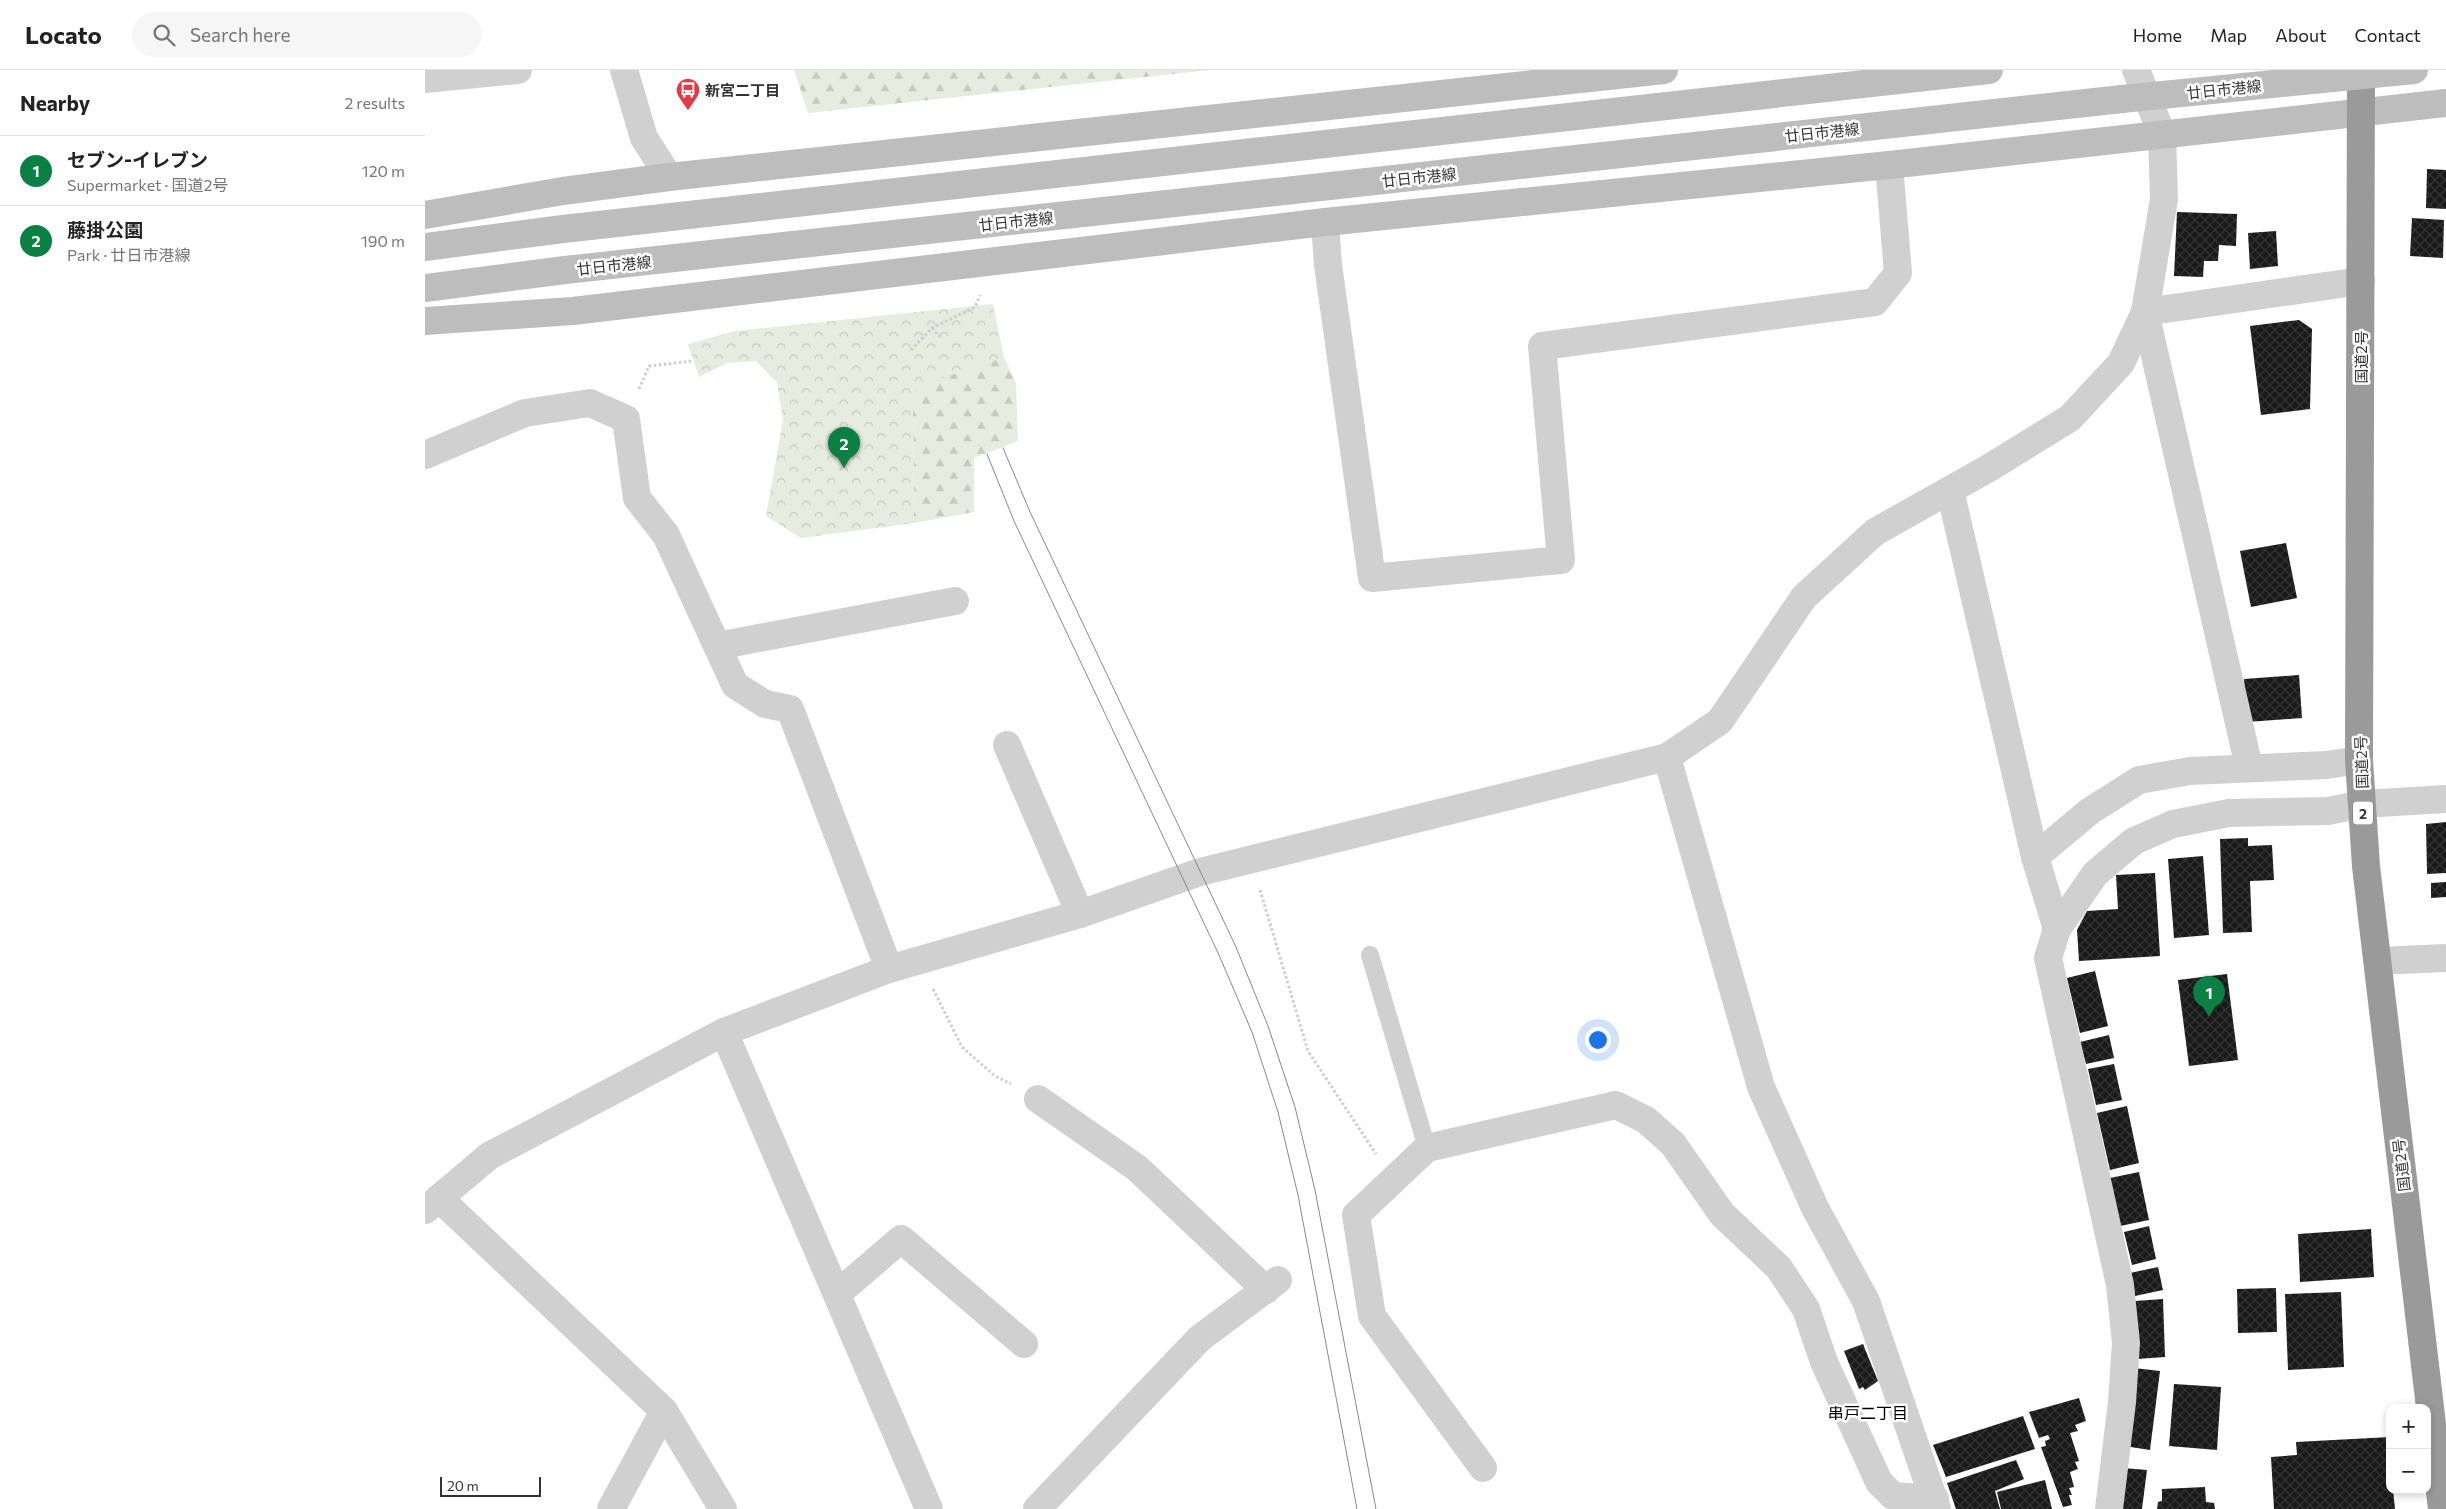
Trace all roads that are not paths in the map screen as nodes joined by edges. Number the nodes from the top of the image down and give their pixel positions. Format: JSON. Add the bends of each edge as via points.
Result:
{"nodes":[{"id":1,"x":518,"y":70,"type":"edge"},
{"id":2,"x":624,"y":70,"type":"edge"},
{"id":3,"x":1663,"y":70,"type":"edge"},
{"id":4,"x":1989,"y":70,"type":"edge"},
{"id":5,"x":2136,"y":70,"type":"edge"},
{"id":6,"x":2361,"y":70,"type":"edge"},
{"id":7,"x":2414,"y":70,"type":"edge"},
{"id":8,"x":425,"y":79,"type":"edge"},
{"id":9,"x":2446,"y":103,"type":"edge"},
{"id":10,"x":2361,"y":113,"type":"junction"},
{"id":11,"x":2162,"y":134,"type":"junction"},
{"id":12,"x":1889,"y":165,"type":"junction"},
{"id":13,"x":669,"y":177,"type":"junction"},
{"id":14,"x":425,"y":215,"type":"edge"},
{"id":15,"x":1325,"y":222,"type":"junction"},
{"id":16,"x":425,"y":247,"type":"edge"},
{"id":17,"x":2361,"y":281,"type":"junction"},
{"id":18,"x":425,"y":288,"type":"edge"},
{"id":19,"x":2145,"y":312,"type":"junction"},
{"id":20,"x":425,"y":321,"type":"edge"},
{"id":21,"x":425,"y":455,"type":"edge"},
{"id":22,"x":1950,"y":490,"type":"junction"},
{"id":23,"x":955,"y":601,"type":"dead end"},
{"id":24,"x":717,"y":646,"type":"junction"},
{"id":25,"x":1007,"y":745,"type":"dead end"},
{"id":26,"x":1667,"y":756,"type":"junction"},
{"id":27,"x":2359,"y":760,"type":"junction"},
{"id":28,"x":2249,"y":767,"type":"junction"},
{"id":29,"x":2446,"y":799,"type":"edge"},
{"id":30,"x":2363,"y":804,"type":"junction"},
{"id":31,"x":2035,"y":857,"type":"junction"},
{"id":32,"x":1080,"y":914,"type":"junction"},
{"id":33,"x":2057,"y":929,"type":"junction"},
{"id":34,"x":1370,"y":955,"type":"dead end"},
{"id":35,"x":2446,"y":958,"type":"edge"},
{"id":36,"x":2378,"y":961,"type":"junction"},
{"id":37,"x":889,"y":969,"type":"junction"},
{"id":38,"x":724,"y":1032,"type":"junction"},
{"id":39,"x":1038,"y":1099,"type":"road end"},
{"id":40,"x":1427,"y":1148,"type":"junction"},
{"id":41,"x":432,"y":1204,"type":"edge"},
{"id":42,"x":837,"y":1294,"type":"junction"},
{"id":43,"x":1024,"y":1344,"type":"dead end"},
{"id":44,"x":664,"y":1411,"type":"junction"},
{"id":45,"x":1483,"y":1468,"type":"dead end"},
{"id":46,"x":1936,"y":1504,"type":"edge"},
{"id":47,"x":611,"y":1509,"type":"edge"},
{"id":48,"x":723,"y":1509,"type":"edge"},
{"id":49,"x":929,"y":1509,"type":"edge"},
{"id":50,"x":1037,"y":1509,"type":"edge"},
{"id":51,"x":2109,"y":1509,"type":"edge"},
{"id":52,"x":2441,"y":1509,"type":"edge"}],
"edges":[{"from":1,"to":8,"type":"street"},
{"from":2,"to":13,"type":"street","via":[[644,138]]},
{"from":3,"to":13,"type":"main road"},
{"from":4,"to":16,"type":"main road"},
{"from":5,"to":11,"type":"street"},
{"from":6,"to":10,"type":"highway","name":"国道2号","number":"2"},
{"from":7,"to":18,"type":"main road","name":"廿日市港線","bridge":true,"via":[[2122,99]]},
{"from":9,"to":10,"type":"main road"},
{"from":10,"to":11,"type":"main road"},
{"from":10,"to":17,"type":"highway","name":"国道2号","number":"2"},
{"from":11,"to":12,"type":"main road"},
{"from":11,"to":19,"type":"street","via":[[2163,200]]},
{"from":12,"to":15,"type":"main road"},
{"from":12,"to":15,"type":"street","via":[[1898,273],[1875,302],[1542,346],[1561,560],[1372,578],[1328,265]]},
{"from":13,"to":14,"type":"main road"},
{"from":15,"to":20,"type":"main road","via":[[573,311]]},
{"from":17,"to":19,"type":"street"},
{"from":17,"to":27,"type":"highway","name":"国道2号","number":"2"},
{"from":19,"to":22,"type":"street","via":[[2121,362],[2070,418]]},
{"from":19,"to":28,"type":"street"},
{"from":21,"to":24,"type":"street","via":[[525,413],[590,404],[626,419],[637,498],[666,535]]},
{"from":22,"to":26,"type":"street","via":[[1875,532],[1804,598],[1720,721]]},
{"from":22,"to":31,"type":"street"},
{"from":23,"to":24,"type":"street"},
{"from":24,"to":37,"type":"street","via":[[735,685],[765,704],[790,709]]},
{"from":25,"to":32,"type":"street"},
{"from":26,"to":32,"type":"street","via":[[1250,858],[1183,877]]},
{"from":26,"to":46,"type":"street","via":[[1761,1087],[1815,1208],[1866,1301]]},
{"from":27,"to":28,"type":"street","via":[[2327,765]]},
{"from":27,"to":30,"type":"highway","name":"国道2号","number":"2"},
{"from":28,"to":31,"type":"street","via":[[2190,771],[2139,780],[2090,810]]},
{"from":29,"to":30,"type":"street"},
{"from":30,"to":33,"type":"street","via":[[2328,811],[2229,813],[2173,824],[2134,841],[2095,874]]},
{"from":30,"to":36,"type":"highway","name":"国道2号","number":"2","via":[[2366,866]]},
{"from":31,"to":33,"type":"street"},
{"from":32,"to":37,"type":"street"},
{"from":33,"to":51,"type":"street","via":[[2048,958],[2120,1284],[2126,1343],[2123,1402]]},
{"from":34,"to":40,"type":"lane"},
{"from":35,"to":36,"type":"street"},
{"from":36,"to":52,"type":"highway","name":"国道2号","number":"2"},
{"from":37,"to":38,"type":"street"},
{"from":38,"to":41,"type":"street","via":[[489,1156]]},
{"from":38,"to":42,"type":"street"},
{"from":39,"to":50,"type":"street","via":[[1137,1168],[1272,1285],[1200,1338]]},
{"from":40,"to":45,"type":"street","via":[[1356,1216],[1372,1316]]},
{"from":40,"to":46,"type":"street","via":[[1616,1104],[1646,1120],[1673,1144],[1723,1214],[1779,1268],[1806,1309],[1824,1362],[1879,1482],[1893,1496]]},
{"from":41,"to":44,"type":"street"},
{"from":42,"to":43,"type":"street","via":[[901,1239]]},
{"from":42,"to":49,"type":"street"},
{"from":44,"to":47,"type":"street"},
{"from":44,"to":48,"type":"street"}]}
